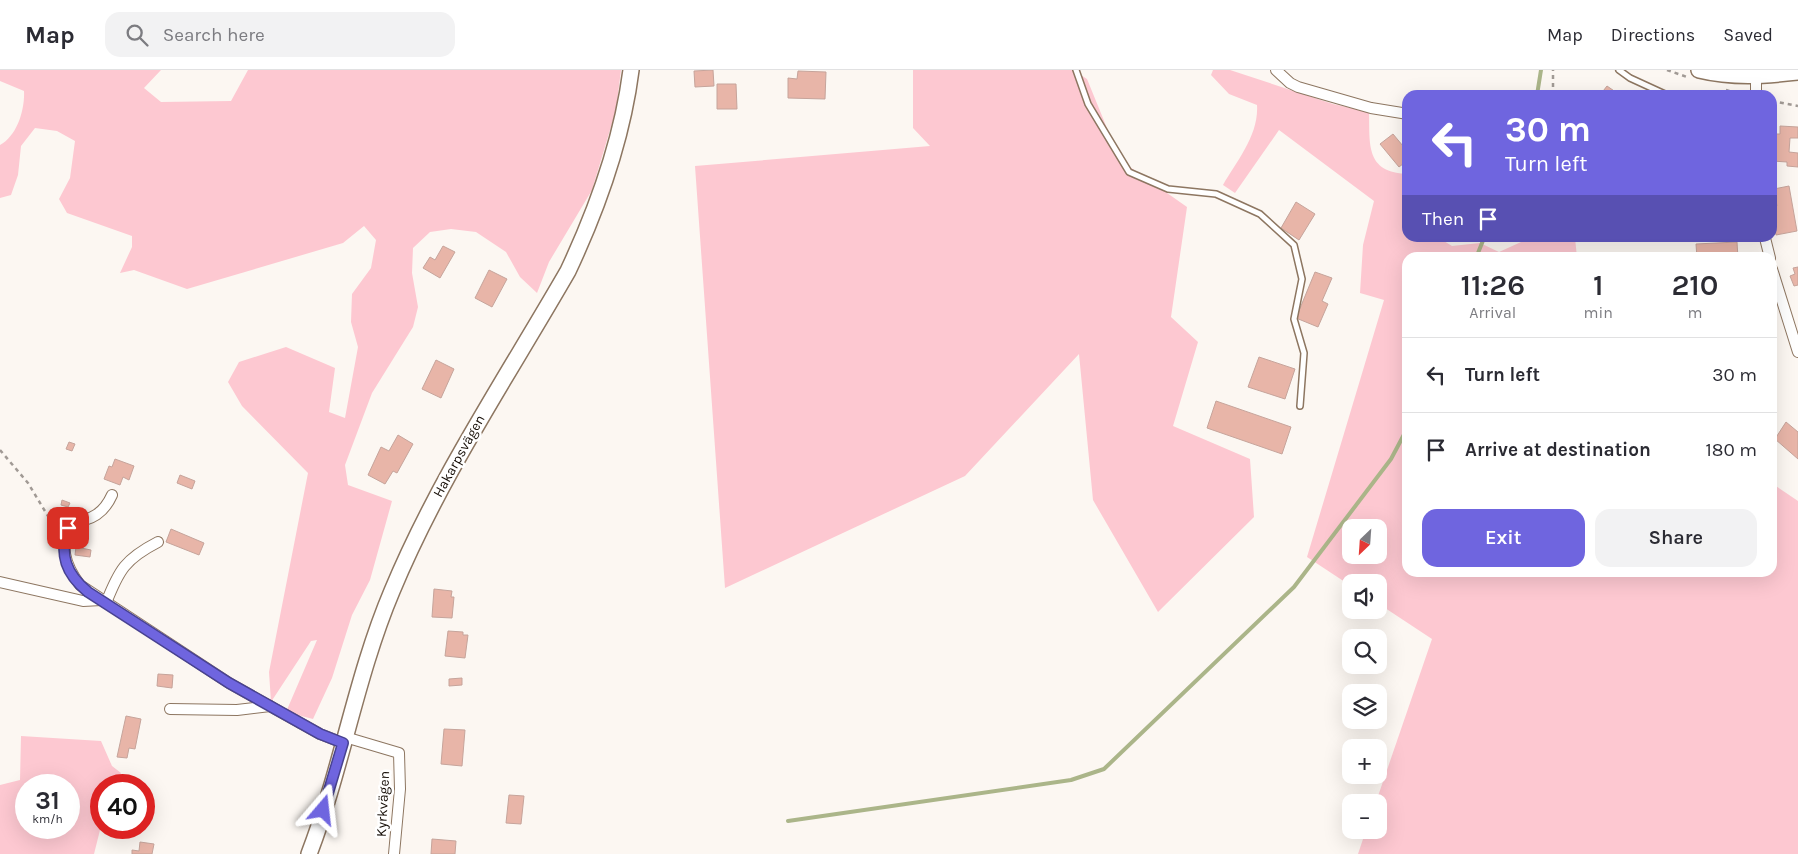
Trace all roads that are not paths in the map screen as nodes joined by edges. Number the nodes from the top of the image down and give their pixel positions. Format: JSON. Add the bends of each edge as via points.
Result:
{"nodes":[{"id":1,"x":631,"y":70,"type":"edge"},
{"id":2,"x":1076,"y":70,"type":"edge"},
{"id":3,"x":1276,"y":70,"type":"edge"},
{"id":4,"x":1620,"y":70,"type":"edge"},
{"id":5,"x":1699,"y":70,"type":"edge"},
{"id":6,"x":1798,"y":72,"type":"edge"},
{"id":7,"x":1756,"y":76,"type":"junction"},
{"id":8,"x":1656,"y":90,"type":"edge"},
{"id":9,"x":1756,"y":90,"type":"edge"},
{"id":10,"x":1402,"y":113,"type":"edge"},
{"id":11,"x":1777,"y":285,"type":"edge"},
{"id":12,"x":1798,"y":352,"type":"edge"},
{"id":13,"x":1300,"y":406,"type":"dead end"},
{"id":14,"x":112,"y":495,"type":"dead end"},
{"id":15,"x":158,"y":542,"type":"dead end"},
{"id":16,"x":0,"y":582,"type":"edge"},
{"id":17,"x":103,"y":602,"type":"junction"},
{"id":18,"x":270,"y":706,"type":"junction"},
{"id":19,"x":170,"y":709,"type":"dead end"},
{"id":20,"x":344,"y":740,"type":"junction"},
{"id":21,"x":309,"y":854,"type":"edge"},
{"id":22,"x":394,"y":854,"type":"edge"}],
"edges":[{"from":1,"to":20,"type":"street","name":"Hakarpsvägen","via":[[616,148],[583,240],[555,294],[448,472],[408,555],[380,621]]},
{"from":2,"to":13,"type":"lane","via":[[1088,104],[1129,172],[1168,189],[1216,194],[1260,214],[1294,244],[1302,279],[1294,319],[1304,354]]},
{"from":3,"to":10,"type":"street","via":[[1298,87],[1371,108]]},
{"from":4,"to":8,"type":"lane"},
{"from":5,"to":7,"type":"street"},
{"from":6,"to":7,"type":"street"},
{"from":7,"to":9,"type":"street"},
{"from":11,"to":12,"type":"street"},
{"from":14,"to":17,"type":"street","via":[[99,514],[73,522],[62,546],[73,576]]},
{"from":15,"to":17,"type":"street","via":[[136,553],[120,571]]},
{"from":16,"to":17,"type":"street","via":[[83,601]]},
{"from":17,"to":18,"type":"street"},
{"from":18,"to":19,"type":"street","via":[[237,710]]},
{"from":18,"to":20,"type":"street","via":[[320,734]]},
{"from":20,"to":21,"type":"street","name":"Hakarpsvägen"},
{"from":20,"to":22,"type":"street","name":"Kyrkvägen","via":[[399,753],[400,789]]}]}
